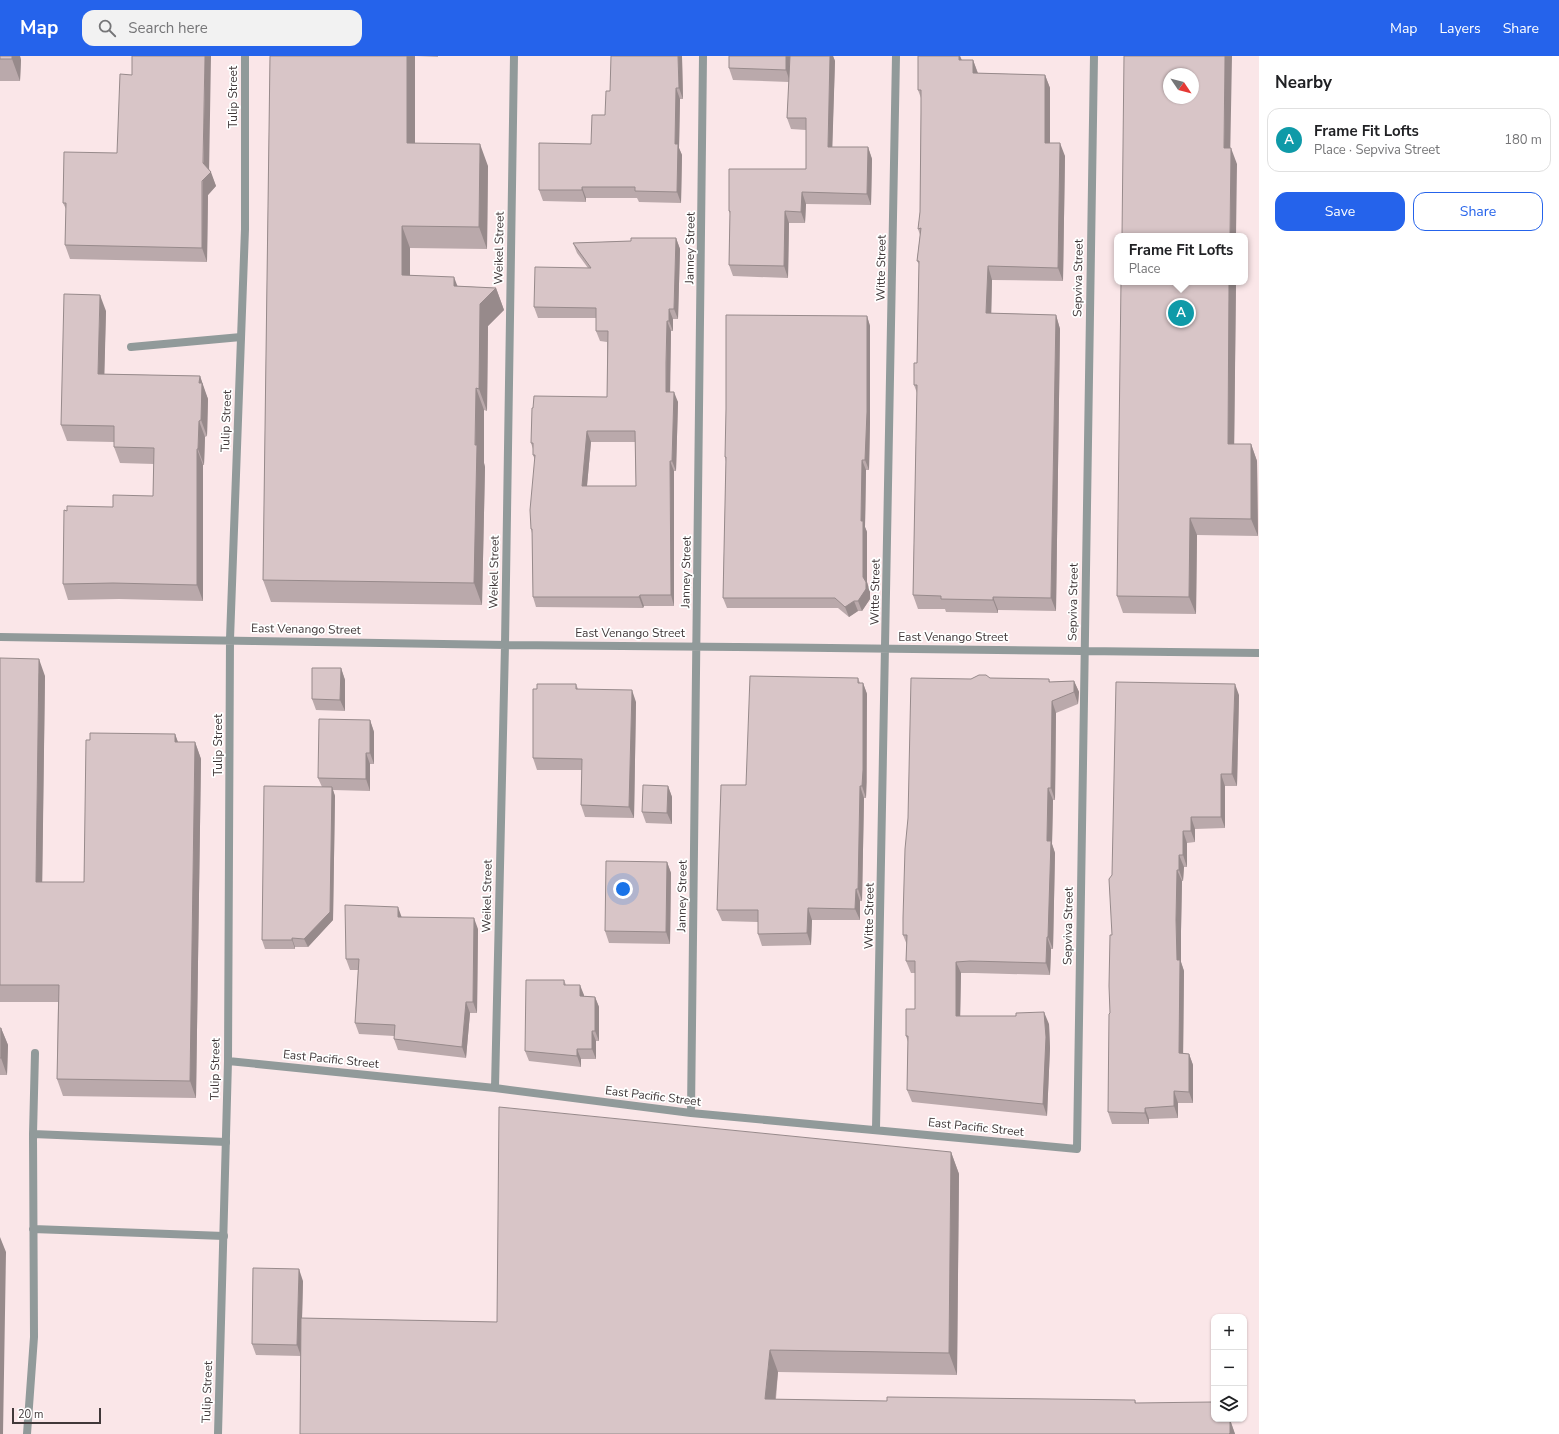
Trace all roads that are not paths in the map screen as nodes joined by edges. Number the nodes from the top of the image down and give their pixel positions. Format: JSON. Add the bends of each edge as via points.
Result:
{"nodes":[{"id":1,"x":245,"y":56,"type":"edge"},
{"id":2,"x":514,"y":56,"type":"edge"},
{"id":3,"x":703,"y":56,"type":"edge"},
{"id":4,"x":896,"y":56,"type":"edge"},
{"id":5,"x":1094,"y":56,"type":"edge"},
{"id":6,"x":241,"y":336,"type":"junction"},
{"id":7,"x":131,"y":347,"type":"dead end"},
{"id":8,"x":0,"y":637,"type":"edge"},
{"id":9,"x":230,"y":639,"type":"junction"},
{"id":10,"x":505,"y":645,"type":"junction"},
{"id":11,"x":698,"y":646,"type":"junction"},
{"id":12,"x":886,"y":649,"type":"junction"},
{"id":13,"x":1084,"y":650,"type":"junction"},
{"id":14,"x":1259,"y":653,"type":"edge"},
{"id":15,"x":35,"y":1053,"type":"dead end"},
{"id":16,"x":228,"y":1061,"type":"junction"},
{"id":17,"x":495,"y":1088,"type":"junction"},
{"id":18,"x":691,"y":1113,"type":"junction"},
{"id":19,"x":876,"y":1129,"type":"junction"},
{"id":20,"x":33,"y":1134,"type":"junction"},
{"id":21,"x":226,"y":1142,"type":"junction"},
{"id":22,"x":1077,"y":1148,"type":"joint"},
{"id":23,"x":33,"y":1229,"type":"junction"},
{"id":24,"x":224,"y":1236,"type":"junction"},
{"id":25,"x":27,"y":1434,"type":"edge"},
{"id":26,"x":218,"y":1434,"type":"edge"}],
"edges":[{"from":1,"to":6,"type":"street","name":"Tulip Street","via":[[245,229]]},
{"from":2,"to":10,"type":"street","name":"Weikel Street"},
{"from":3,"to":11,"type":"street","name":"Janney Street"},
{"from":4,"to":12,"type":"street","name":"Witte Street"},
{"from":5,"to":13,"type":"street","name":"Sepviva Street"},
{"from":6,"to":7,"type":"street"},
{"from":6,"to":9,"type":"street","name":"Tulip Street"},
{"from":8,"to":9,"type":"street","name":"East Venango Street"},
{"from":9,"to":10,"type":"street","name":"East Venango Street"},
{"from":9,"to":16,"type":"street","name":"Tulip Street"},
{"from":10,"to":11,"type":"street","name":"East Venango Street"},
{"from":10,"to":17,"type":"street","name":"Weikel Street"},
{"from":11,"to":12,"type":"street","name":"East Venango Street"},
{"from":11,"to":18,"type":"street","name":"Janney Street"},
{"from":12,"to":13,"type":"street","name":"East Venango Street"},
{"from":12,"to":19,"type":"street","name":"Witte Street"},
{"from":13,"to":14,"type":"street","name":"East Venango Street"},
{"from":13,"to":22,"type":"street","name":"Sepviva Street"},
{"from":15,"to":20,"type":"street"},
{"from":16,"to":17,"type":"street","name":"East Pacific Street"},
{"from":16,"to":21,"type":"street","name":"Tulip Street"},
{"from":17,"to":18,"type":"street","name":"East Pacific Street"},
{"from":18,"to":19,"type":"street","name":"East Pacific Street"},
{"from":19,"to":22,"type":"street","name":"East Pacific Street"},
{"from":20,"to":21,"type":"street"},
{"from":20,"to":23,"type":"street"},
{"from":21,"to":24,"type":"street","name":"Tulip Street"},
{"from":23,"to":24,"type":"street"},
{"from":23,"to":25,"type":"street","via":[[34,1337]]},
{"from":24,"to":26,"type":"street","name":"Tulip Street"}]}
